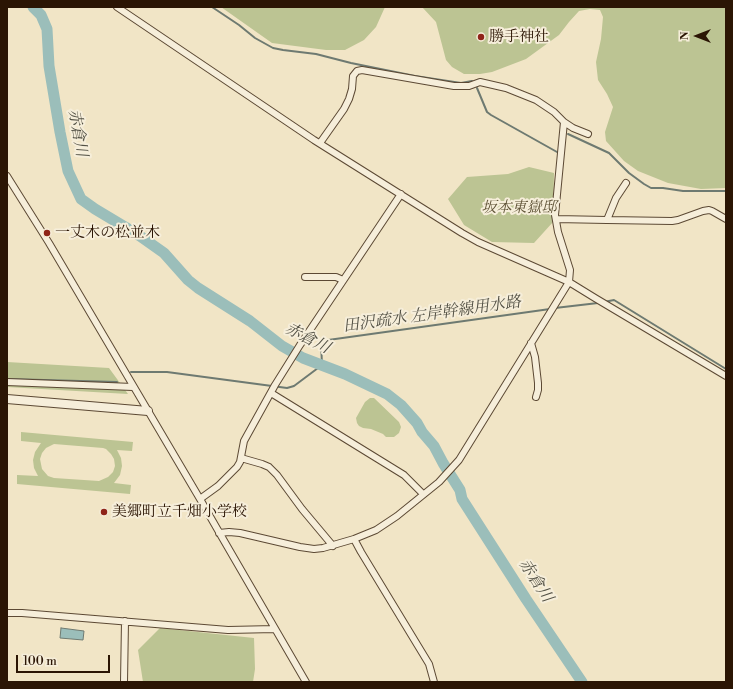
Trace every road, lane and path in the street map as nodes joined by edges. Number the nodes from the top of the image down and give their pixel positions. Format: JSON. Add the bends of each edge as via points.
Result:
{"nodes":[{"id":1,"x":117,"y":7,"type":"edge"},
{"id":2,"x":564,"y":122,"type":"junction"},
{"id":3,"x":588,"y":134,"type":"dead end"},
{"id":4,"x":320,"y":143,"type":"junction"},
{"id":5,"x":7,"y":176,"type":"edge"},
{"id":6,"x":626,"y":183,"type":"dead end"},
{"id":7,"x":401,"y":194,"type":"junction"},
{"id":8,"x":556,"y":219,"type":"junction"},
{"id":9,"x":726,"y":219,"type":"edge"},
{"id":10,"x":607,"y":220,"type":"junction"},
{"id":11,"x":305,"y":277,"type":"dead end"},
{"id":12,"x":344,"y":280,"type":"junction"},
{"id":13,"x":569,"y":282,"type":"junction"},
{"id":14,"x":531,"y":343,"type":"junction"},
{"id":15,"x":726,"y":376,"type":"edge"},
{"id":16,"x":7,"y":382,"type":"edge"},
{"id":17,"x":134,"y":387,"type":"junction"},
{"id":18,"x":271,"y":393,"type":"junction"},
{"id":19,"x":536,"y":397,"type":"dead end"},
{"id":20,"x":7,"y":399,"type":"edge"},
{"id":21,"x":148,"y":411,"type":"junction"},
{"id":22,"x":241,"y":458,"type":"junction"},
{"id":23,"x":423,"y":494,"type":"junction"},
{"id":24,"x":200,"y":499,"type":"junction"},
{"id":25,"x":219,"y":533,"type":"junction"},
{"id":26,"x":354,"y":539,"type":"junction"},
{"id":27,"x":333,"y":546,"type":"junction"},
{"id":28,"x":7,"y":614,"type":"edge"},
{"id":29,"x":125,"y":621,"type":"junction"},
{"id":30,"x":275,"y":629,"type":"junction"},
{"id":31,"x":124,"y":682,"type":"edge"},
{"id":32,"x":306,"y":682,"type":"edge"},
{"id":33,"x":434,"y":682,"type":"edge"}],
"edges":[{"from":1,"to":4,"type":"street"},
{"from":2,"to":3,"type":"street"},
{"from":2,"to":4,"type":"street","via":[[536,100],[506,88],[480,82],[469,86],[454,86],[362,70],[353,76],[349,99]]},
{"from":2,"to":8,"type":"street"},
{"from":4,"to":7,"type":"street"},
{"from":5,"to":17,"type":"street"},
{"from":6,"to":10,"type":"street","via":[[616,198]]},
{"from":7,"to":12,"type":"street"},
{"from":7,"to":13,"type":"street","via":[[478,242]]},
{"from":8,"to":10,"type":"street"},
{"from":8,"to":13,"type":"street","via":[[570,270]]},
{"from":9,"to":10,"type":"street","via":[[708,210],[672,221]]},
{"from":11,"to":12,"type":"street","via":[[336,277]]},
{"from":12,"to":18,"type":"street"},
{"from":13,"to":14,"type":"street"},
{"from":13,"to":15,"type":"street"},
{"from":14,"to":19,"type":"street","via":[[538,383]]},
{"from":14,"to":23,"type":"street","via":[[459,460],[439,482]]},
{"from":16,"to":17,"type":"street"},
{"from":17,"to":21,"type":"street"},
{"from":18,"to":22,"type":"street","via":[[244,441]]},
{"from":18,"to":23,"type":"street","via":[[404,475]]},
{"from":20,"to":21,"type":"street"},
{"from":21,"to":24,"type":"street"},
{"from":22,"to":24,"type":"street","via":[[237,467]]},
{"from":22,"to":27,"type":"street","via":[[269,467]]},
{"from":23,"to":26,"type":"street","via":[[376,530]]},
{"from":24,"to":25,"type":"street"},
{"from":25,"to":27,"type":"street","via":[[240,533],[314,549]]},
{"from":25,"to":30,"type":"street"},
{"from":26,"to":27,"type":"street"},
{"from":26,"to":33,"type":"street","via":[[429,664]]},
{"from":28,"to":29,"type":"street"},
{"from":29,"to":30,"type":"street","via":[[228,630]]},
{"from":29,"to":31,"type":"street"},
{"from":30,"to":32,"type":"street"}]}
